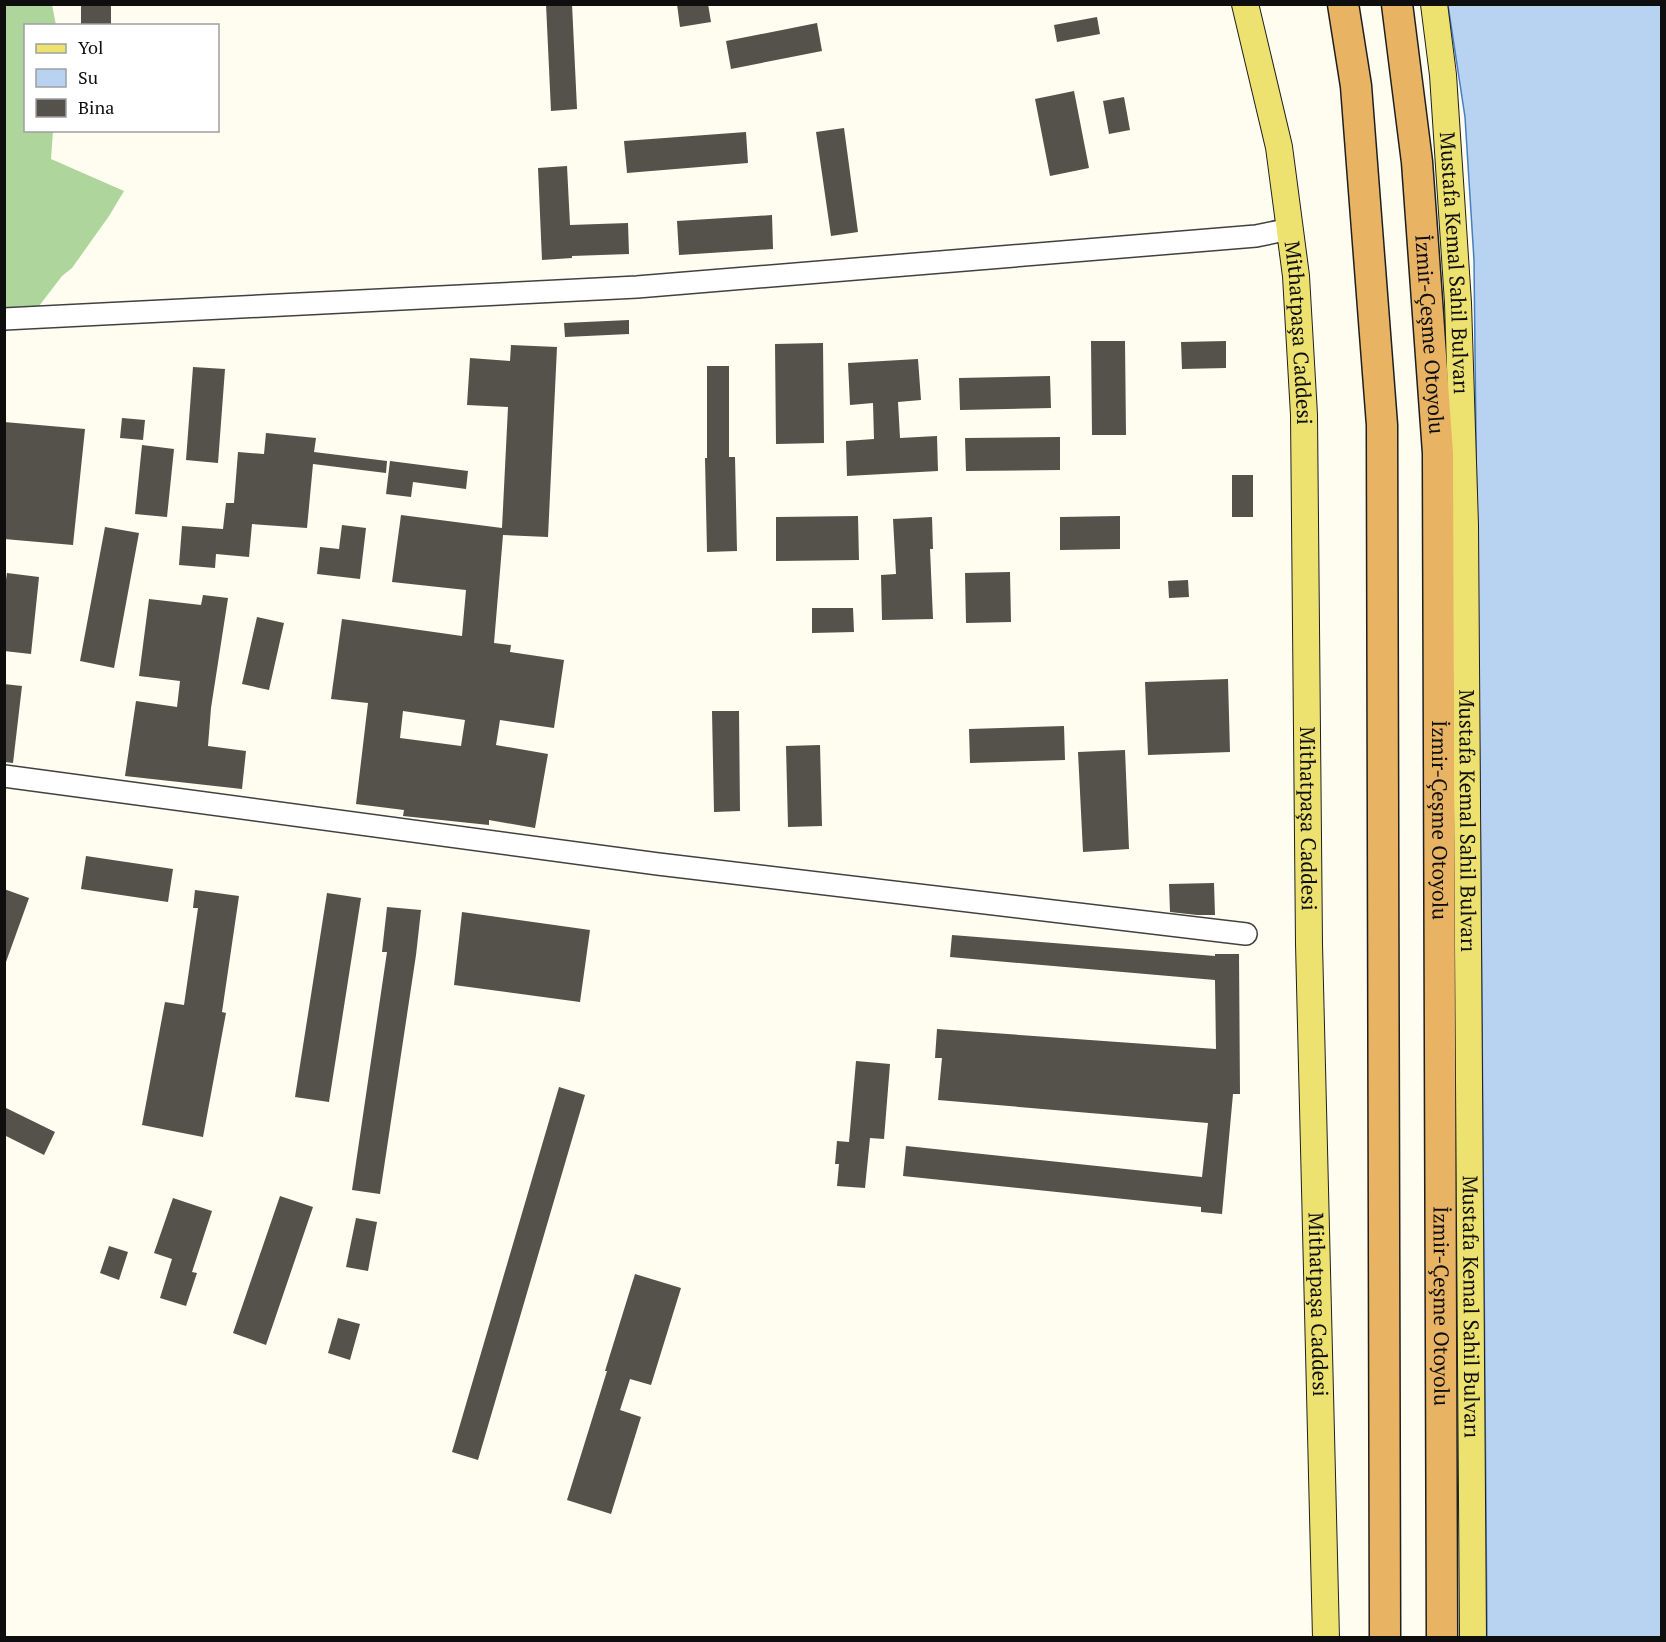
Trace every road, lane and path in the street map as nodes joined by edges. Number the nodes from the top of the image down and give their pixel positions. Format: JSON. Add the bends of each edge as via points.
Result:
{"nodes":[{"id":1,"x":1245,"y":4,"type":"edge"},
{"id":2,"x":1343,"y":4,"type":"edge"},
{"id":3,"x":1396,"y":4,"type":"edge"},
{"id":4,"x":1434,"y":4,"type":"edge"},
{"id":5,"x":1290,"y":228,"type":"junction"},
{"id":6,"x":4,"y":319,"type":"edge"},
{"id":7,"x":4,"y":776,"type":"edge"},
{"id":8,"x":1246,"y":934,"type":"dead end"},
{"id":9,"x":1326,"y":1638,"type":"edge"},
{"id":10,"x":1385,"y":1638,"type":"edge"},
{"id":11,"x":1442,"y":1638,"type":"edge"},
{"id":12,"x":1473,"y":1638,"type":"edge"}],
"edges":[{"from":1,"to":5,"type":"main road","name":"Mithatpaşa Caddesi","via":[[1279,147]]},
{"from":2,"to":10,"type":"highway","via":[[1356,86],[1382,425]]},
{"from":3,"to":11,"type":"highway","name":"İzmir-Çeşme Otoyolu","via":[[1418,162],[1438,453]]},
{"from":4,"to":12,"type":"main road","name":"Mustafa Kemal Sahil Bulvarı","via":[[1443,75],[1458,303],[1466,525]]},
{"from":5,"to":6,"type":"lane","via":[[1256,236],[637,287]]},
{"from":5,"to":9,"type":"main road","name":"Mithatpaşa Caddesi","via":[[1304,415],[1309,944]]},
{"from":7,"to":8,"type":"lane","via":[[658,864]]}]}
